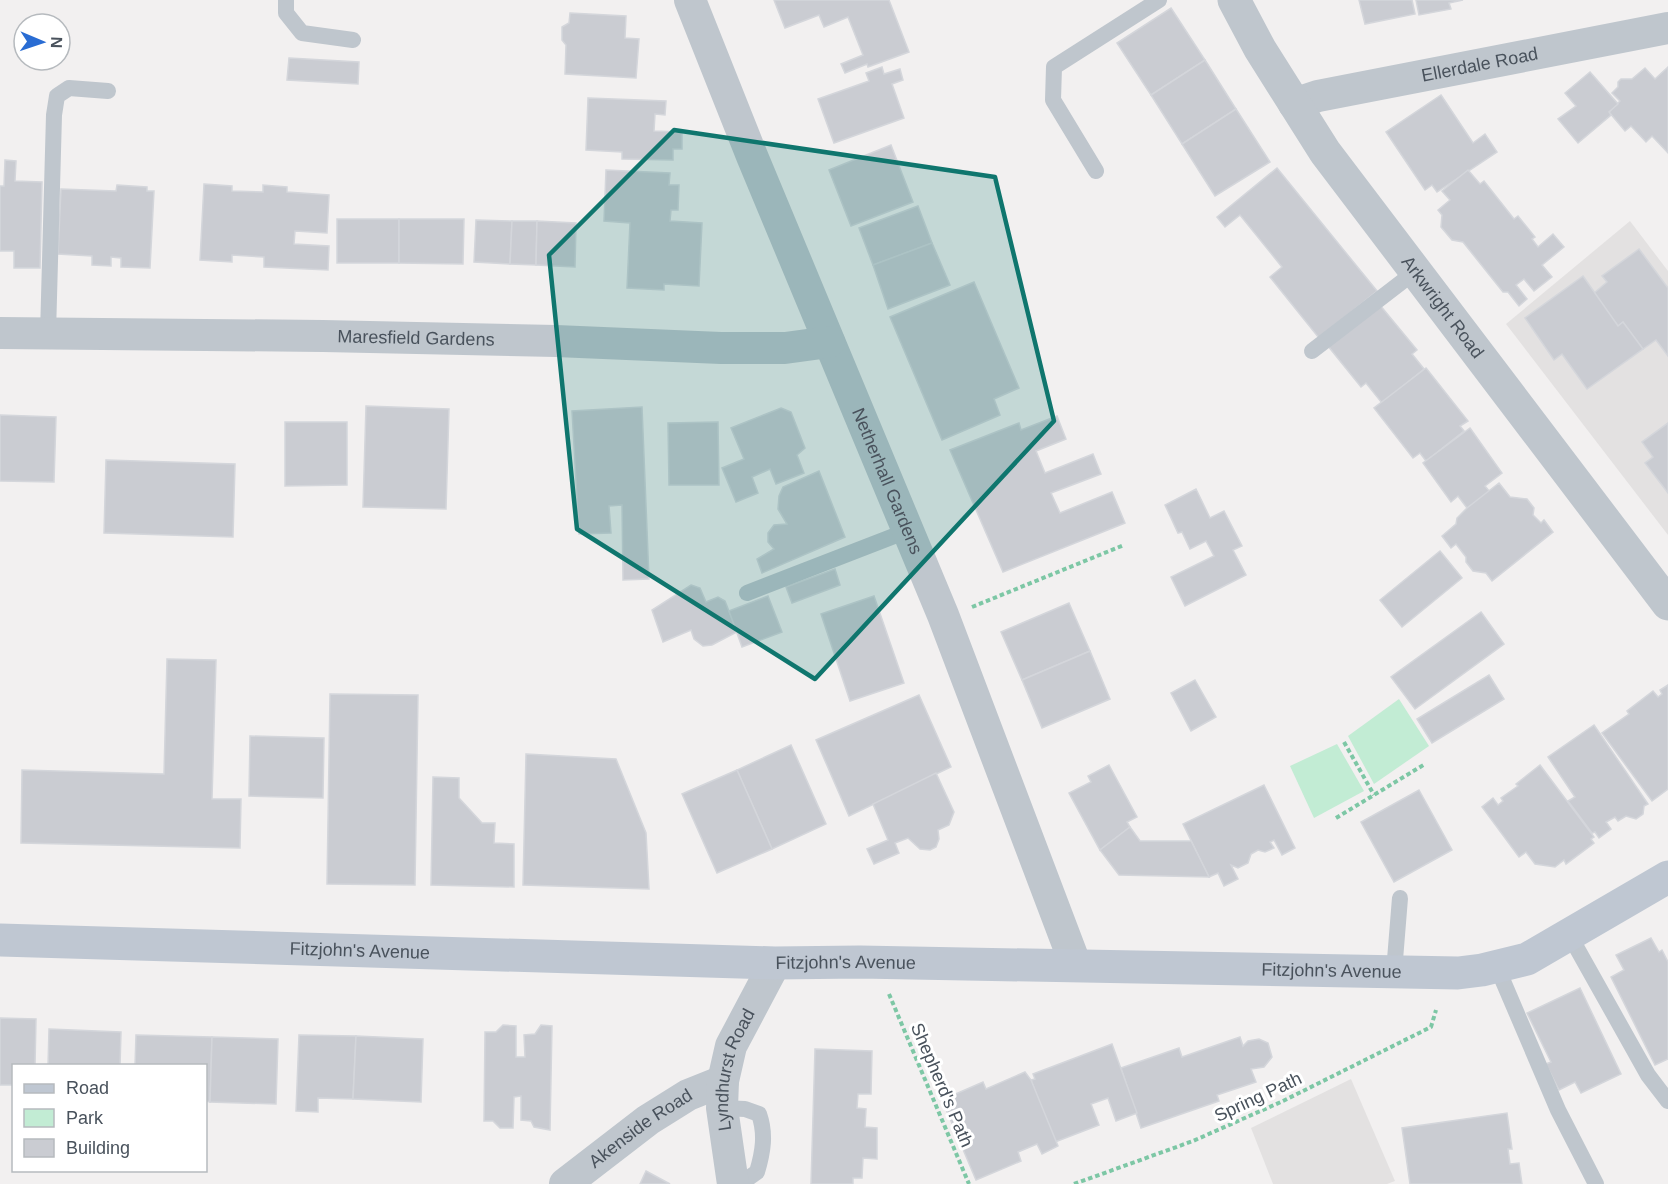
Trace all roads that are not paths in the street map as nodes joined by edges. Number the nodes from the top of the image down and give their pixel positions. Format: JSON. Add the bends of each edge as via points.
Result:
{"nodes":[{"id":1,"x":286,"y":0,"type":"edge"},
{"id":2,"x":690,"y":0,"type":"edge"},
{"id":3,"x":1159,"y":0,"type":"edge"},
{"id":4,"x":1234,"y":0,"type":"edge"},
{"id":5,"x":1668,"y":28,"type":"edge"},
{"id":6,"x":352,"y":40,"type":"dead end"},
{"id":7,"x":108,"y":91,"type":"dead end"},
{"id":8,"x":1294,"y":104,"type":"junction"},
{"id":9,"x":1096,"y":171,"type":"dead end"},
{"id":10,"x":1416,"y":271,"type":"junction"},
{"id":11,"x":0,"y":333,"type":"edge"},
{"id":12,"x":48,"y":334,"type":"junction"},
{"id":13,"x":830,"y":342,"type":"junction"},
{"id":14,"x":1312,"y":351,"type":"dead end"},
{"id":15,"x":907,"y":531,"type":"junction"},
{"id":16,"x":747,"y":593,"type":"dead end"},
{"id":17,"x":1668,"y":604,"type":"edge"},
{"id":18,"x":1668,"y":878,"type":"edge"},
{"id":19,"x":1400,"y":898,"type":"dead end"},
{"id":20,"x":1570,"y":936,"type":"junction"},
{"id":21,"x":0,"y":940,"type":"edge"},
{"id":22,"x":775,"y":963,"type":"junction"},
{"id":23,"x":1076,"y":966,"type":"junction"},
{"id":24,"x":1497,"y":967,"type":"junction"},
{"id":25,"x":1394,"y":972,"type":"junction"},
{"id":26,"x":722,"y":1095,"type":"junction"},
{"id":27,"x":1668,"y":1101,"type":"edge"},
{"id":28,"x":565,"y":1184,"type":"edge"},
{"id":29,"x":733,"y":1184,"type":"edge"},
{"id":30,"x":740,"y":1184,"type":"edge"},
{"id":31,"x":1596,"y":1184,"type":"edge"}],
"edges":[{"from":1,"to":6,"type":"lane","via":[[286,13],[302,33]]},
{"from":2,"to":13,"type":"street","name":"Netherhall Gardens"},
{"from":3,"to":9,"type":"lane","via":[[1054,67],[1053,100]]},
{"from":4,"to":8,"type":"street","name":"Arkwright Road"},
{"from":5,"to":8,"type":"street","name":"Ellerdale Road","via":[[1318,96]]},
{"from":7,"to":12,"type":"lane","via":[[69,88],[57,96]]},
{"from":8,"to":10,"type":"street","name":"Arkwright Road","via":[[1325,152]]},
{"from":10,"to":14,"type":"lane"},
{"from":10,"to":17,"type":"street","name":"Arkwright Road"},
{"from":11,"to":12,"type":"street","name":"Maresfield Gardens"},
{"from":12,"to":13,"type":"street","name":"Maresfield Gardens","via":[[323,336],[722,348],[785,348]]},
{"from":13,"to":15,"type":"street","name":"Netherhall Gardens"},
{"from":15,"to":16,"type":"lane"},
{"from":15,"to":23,"type":"street","name":"Netherhall Gardens"},
{"from":18,"to":20,"type":"main road","name":"Fitzjohn's Avenue"},
{"from":19,"to":25,"type":"lane"},
{"from":20,"to":24,"type":"main road","name":"Fitzjohn's Avenue","via":[[1527,959]]},
{"from":20,"to":27,"type":"lane","via":[[1648,1075]]},
{"from":21,"to":22,"type":"main road","name":"Fitzjohn's Avenue"},
{"from":22,"to":23,"type":"main road","name":"Fitzjohn's Avenue"},
{"from":22,"to":26,"type":"street","name":"Lyndhurst Road","via":[[731,1046]]},
{"from":23,"to":25,"type":"main road","name":"Fitzjohn's Avenue"},
{"from":24,"to":25,"type":"main road","name":"Fitzjohn's Avenue","via":[[1458,973]]},
{"from":24,"to":31,"type":"lane","via":[[1558,1110]]},
{"from":26,"to":28,"type":"street","name":"Akenside Road","via":[[687,1095]]},
{"from":26,"to":29,"type":"street","name":"Lyndhurst Road"},
{"from":26,"to":30,"type":"lane","via":[[759,1114],[763,1125],[757,1172]]}]}
